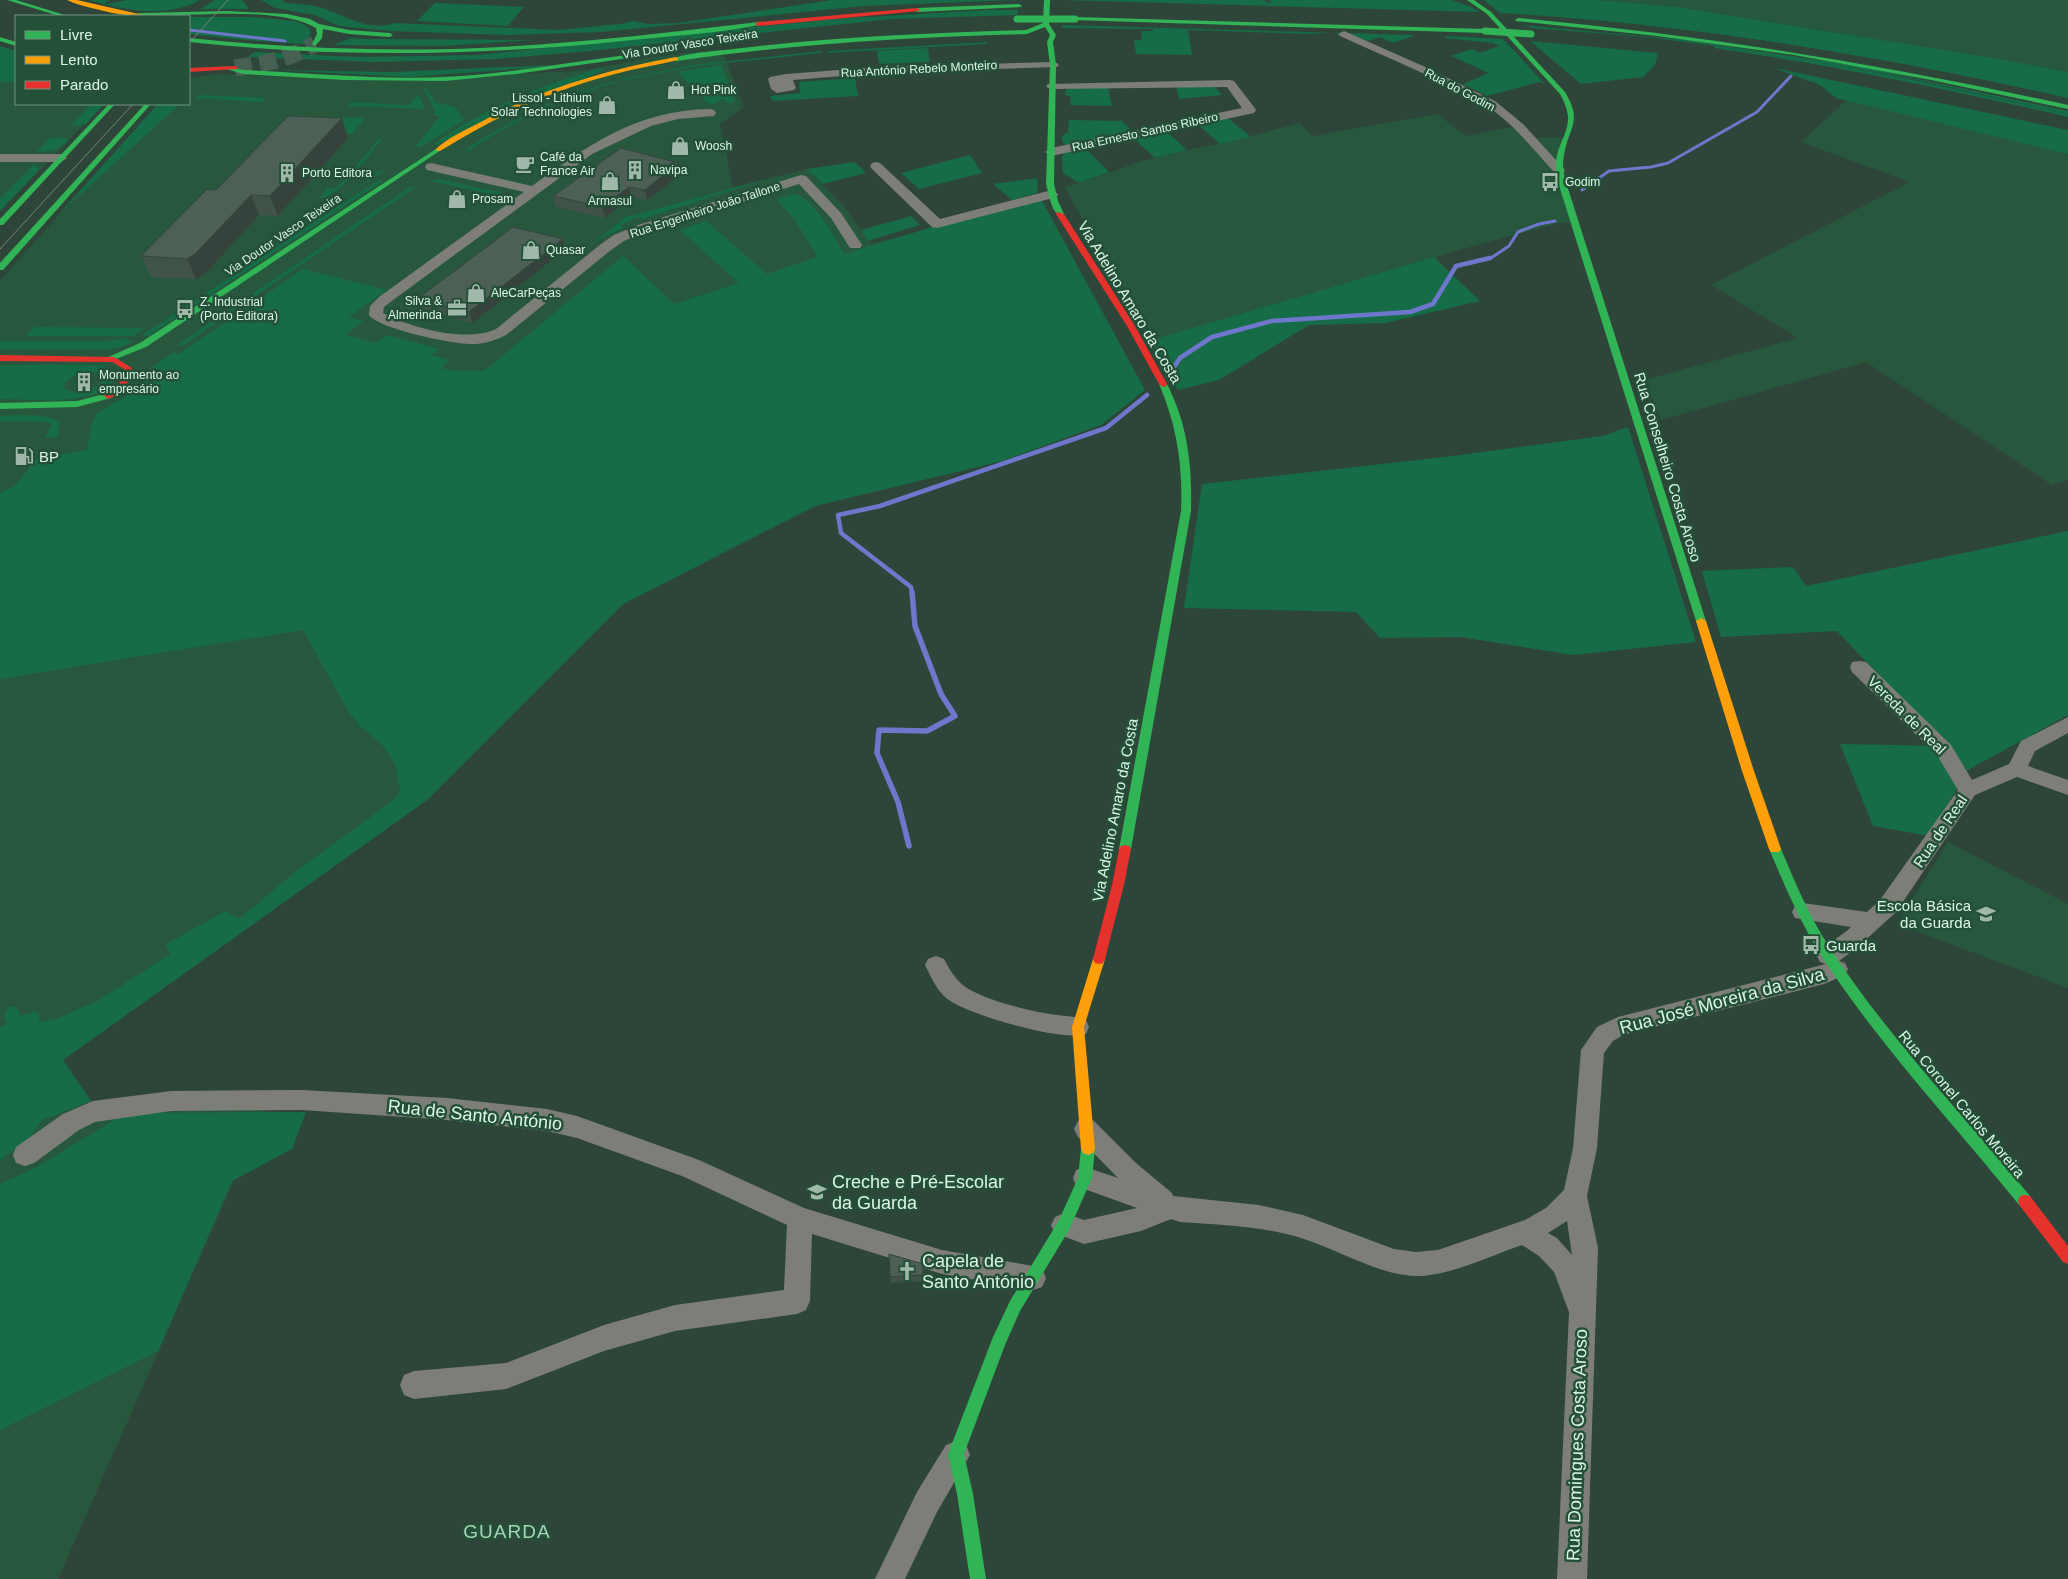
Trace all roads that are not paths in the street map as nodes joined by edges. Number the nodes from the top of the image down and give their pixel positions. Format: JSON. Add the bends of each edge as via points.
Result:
{"nodes":[{"id":1,"x":10,"y":0,"type":"edge"},
{"id":2,"x":70,"y":0,"type":"edge"},
{"id":3,"x":1470,"y":0,"type":"edge"},
{"id":4,"x":208,"y":1,"type":"edge"},
{"id":5,"x":249,"y":2,"type":"dead end"},
{"id":6,"x":1037,"y":5,"type":"edge"},
{"id":7,"x":172,"y":14,"type":"junction"},
{"id":8,"x":271,"y":14,"type":"junction"},
{"id":9,"x":61,"y":15,"type":"edge"},
{"id":10,"x":140,"y":15,"type":"joint"},
{"id":11,"x":1473,"y":18,"type":"dead end"},
{"id":12,"x":989,"y":19,"type":"dead end"},
{"id":13,"x":1004,"y":19,"type":"dead end"},
{"id":14,"x":318,"y":26,"type":"junction"},
{"id":15,"x":1344,"y":34,"type":"dead end"},
{"id":16,"x":1536,"y":34,"type":"dead end"},
{"id":17,"x":404,"y":35,"type":"dead end"},
{"id":18,"x":646,"y":36,"type":"junction"},
{"id":19,"x":1040,"y":37,"type":"junction"},
{"id":20,"x":498,"y":38,"type":"dead end"},
{"id":21,"x":0,"y":39,"type":"edge"},
{"id":22,"x":1592,"y":39,"type":"dead end"},
{"id":23,"x":190,"y":40,"type":"edge"},
{"id":24,"x":717,"y":41,"type":"dead end"},
{"id":25,"x":15,"y":44,"type":"edge"},
{"id":26,"x":315,"y":44,"type":"dead end"},
{"id":27,"x":699,"y":44,"type":"dead end"},
{"id":28,"x":641,"y":50,"type":"dead end"},
{"id":29,"x":497,"y":63,"type":"dead end"},
{"id":30,"x":203,"y":64,"type":"junction"},
{"id":31,"x":1053,"y":65,"type":"junction"},
{"id":32,"x":350,"y":66,"type":"dead end"},
{"id":33,"x":190,"y":70,"type":"edge"},
{"id":34,"x":190,"y":73,"type":"edge"},
{"id":35,"x":786,"y":78,"type":"dead end"},
{"id":36,"x":1052,"y":86,"type":"junction"},
{"id":37,"x":1919,"y":87,"type":"dead end"},
{"id":38,"x":111,"y":105,"type":"edge"},
{"id":39,"x":147,"y":105,"type":"edge"},
{"id":40,"x":2068,"y":107,"type":"edge"},
{"id":41,"x":710,"y":113,"type":"dead end"},
{"id":42,"x":1051,"y":152,"type":"junction"},
{"id":43,"x":0,"y":158,"type":"edge"},
{"id":44,"x":61,"y":158,"type":"junction"},
{"id":45,"x":416,"y":164,"type":"junction"},
{"id":46,"x":876,"y":166,"type":"dead end"},
{"id":47,"x":431,"y":167,"type":"junction"},
{"id":48,"x":1559,"y":170,"type":"junction"},
{"id":49,"x":533,"y":190,"type":"junction"},
{"id":50,"x":1052,"y":194,"type":"junction"},
{"id":51,"x":0,"y":223,"type":"edge"},
{"id":52,"x":327,"y":237,"type":"dead end"},
{"id":53,"x":855,"y":245,"type":"dead end"},
{"id":54,"x":0,"y":268,"type":"edge"},
{"id":55,"x":0,"y":358,"type":"edge"},
{"id":56,"x":108,"y":359,"type":"junction"},
{"id":57,"x":139,"y":365,"type":"dead end"},
{"id":58,"x":130,"y":374,"type":"junction"},
{"id":59,"x":0,"y":406,"type":"edge"},
{"id":60,"x":1859,"y":667,"type":"dead end"},
{"id":61,"x":2068,"y":724,"type":"edge"},
{"id":62,"x":2016,"y":769,"type":"junction"},
{"id":63,"x":2068,"y":788,"type":"edge"},
{"id":64,"x":1968,"y":790,"type":"junction"},
{"id":65,"x":1803,"y":912,"type":"junction"},
{"id":66,"x":1870,"y":920,"type":"junction"},
{"id":67,"x":1832,"y":962,"type":"junction"},
{"id":68,"x":936,"y":964,"type":"dead end"},
{"id":69,"x":1078,"y":1027,"type":"junction"},
{"id":70,"x":1085,"y":1128,"type":"junction"},
{"id":71,"x":25,"y":1155,"type":"dead end"},
{"id":72,"x":1085,"y":1178,"type":"junction"},
{"id":73,"x":1576,"y":1196,"type":"junction"},
{"id":74,"x":1171,"y":1207,"type":"junction"},
{"id":75,"x":800,"y":1220,"type":"junction"},
{"id":76,"x":1064,"y":1225,"type":"junction"},
{"id":77,"x":1524,"y":1232,"type":"junction"},
{"id":78,"x":2068,"y":1257,"type":"edge"},
{"id":79,"x":1033,"y":1278,"type":"junction"},
{"id":80,"x":1582,"y":1312,"type":"junction"},
{"id":81,"x":414,"y":1385,"type":"dead end"},
{"id":82,"x":956,"y":1454,"type":"junction"},
{"id":83,"x":890,"y":1579,"type":"edge"},
{"id":84,"x":978,"y":1579,"type":"edge"},
{"id":85,"x":1572,"y":1579,"type":"edge"}],
"edges":[{"from":1,"to":9,"type":"main road"},
{"from":2,"to":10,"type":"main road"},
{"from":3,"to":48,"type":"main road","via":[[1490,13],[1570,104],[1574,123],[1561,154]]},
{"from":4,"to":7,"type":"main road"},
{"from":5,"to":8,"type":"main road"},
{"from":6,"to":18,"type":"main road","via":[[870,12]]},
{"from":6,"to":19,"type":"main road","name":"Via Adelino Amaro da Costa"},
{"from":7,"to":8,"type":"main road"},
{"from":7,"to":10,"type":"main road"},
{"from":8,"to":14,"type":"main road","via":[[306,19]]},
{"from":11,"to":40,"type":"main road","via":[[1632,30],[1782,49],[1917,73]]},
{"from":12,"to":24,"type":"main road","via":[[864,26]]},
{"from":13,"to":16,"type":"main road","bridge":true},
{"from":14,"to":17,"type":"main road","via":[[349,32]]},
{"from":14,"to":26,"type":"main road","via":[[320,36]]},
{"from":15,"to":48,"type":"street","name":"Rua do Godim","via":[[1491,104],[1519,127]]},
{"from":18,"to":20,"type":"main road"},
{"from":18,"to":23,"type":"main road","via":[[525,47],[408,52],[282,49]]},
{"from":19,"to":31,"type":"main road","name":"Via Adelino Amaro da Costa"},
{"from":19,"to":45,"type":"main road","name":"Via Doutor Vasco Teixeira","via":[[919,35],[822,41],[636,65],[568,83],[524,100],[477,124]]},
{"from":19,"to":47,"type":"main road","name":"Via Doutor Vasco Teixeira","via":[[818,49],[694,62],[637,72],[576,89],[532,107],[490,128]]},
{"from":21,"to":25,"type":"main road"},
{"from":22,"to":37,"type":"main road","via":[[1762,59]]},
{"from":27,"to":30,"type":"main road","via":[[515,72],[445,79],[243,72]]},
{"from":28,"to":29,"type":"main road"},
{"from":30,"to":32,"type":"main road"},
{"from":30,"to":33,"type":"main road"},
{"from":30,"to":34,"type":"main road"},
{"from":31,"to":35,"type":"street","name":"Rua António Rebelo Monteiro","via":[[888,70]]},
{"from":31,"to":36,"type":"main road","name":"Via Adelino Amaro da Costa"},
{"from":36,"to":42,"type":"main road","name":"Via Adelino Amaro da Costa"},
{"from":36,"to":42,"type":"street","name":"Rua Ernesto Santos Ribeiro","via":[[1218,83],[1239,112]]},
{"from":38,"to":44,"type":"main road"},
{"from":39,"to":54,"type":"main road"},
{"from":41,"to":49,"type":"street","name":"Rua Engenheiro João Tallone","via":[[683,113],[636,127],[588,151]]},
{"from":42,"to":50,"type":"main road","name":"Via Adelino Amaro da Costa"},
{"from":43,"to":44,"type":"street"},
{"from":44,"to":51,"type":"main road"},
{"from":45,"to":47,"type":"main road"},
{"from":45,"to":56,"type":"main road","name":"Via Doutor Vasco Teixeira","via":[[143,346]]},
{"from":46,"to":50,"type":"street","via":[[937,224]]},
{"from":47,"to":49,"type":"street"},
{"from":47,"to":52,"type":"main road","name":"Via Doutor Vasco Teixeira"},
{"from":48,"to":65,"type":"main road","name":"Rua Conselheiro Costa Aroso","via":[[1748,771],[1778,856]]},
{"from":49,"to":53,"type":"street","name":"Rua Engenheiro João Tallone","via":[[379,304],[375,311],[378,317],[461,340],[491,338],[619,238],[801,179],[836,216]]},
{"from":50,"to":69,"type":"main road","name":"Via Adelino Amaro da Costa","via":[[1157,372],[1180,428],[1186,453],[1187,480],[1186,511],[1118,885]]},
{"from":55,"to":56,"type":"main road"},
{"from":56,"to":58,"type":"main road","via":[[121,362]]},
{"from":57,"to":58,"type":"main road"},
{"from":58,"to":59,"type":"main road","via":[[116,392],[95,402],[69,406]]},
{"from":60,"to":64,"type":"street","name":"Vereda de Real","via":[[1944,750]]},
{"from":61,"to":62,"type":"street","via":[[2028,746]]},
{"from":62,"to":63,"type":"street"},
{"from":62,"to":64,"type":"street","name":"Rua de Real"},
{"from":64,"to":66,"type":"street","name":"Rua de Real","via":[[1888,906]]},
{"from":65,"to":66,"type":"street"},
{"from":65,"to":67,"type":"main road","name":"Rua Conselheiro Costa Aroso"},
{"from":66,"to":67,"type":"street","name":"Rua de Real"},
{"from":67,"to":73,"type":"street","name":"Rua José Moreira da Silva","via":[[1824,975],[1618,1026],[1605,1034],[1593,1050],[1585,1148]]},
{"from":67,"to":78,"type":"main road","name":"Rua Coronel Carlos Moreira","via":[[1884,1036],[2006,1177]]},
{"from":68,"to":69,"type":"street","via":[[944,982],[959,995],[1044,1022]]},
{"from":69,"to":70,"type":"main road","name":"Via Adelino Amaro da Costa"},
{"from":70,"to":72,"type":"main road","name":"Via Adelino Amaro da Costa","via":[[1088,1153]]},
{"from":70,"to":74,"type":"street","via":[[1127,1171]]},
{"from":71,"to":75,"type":"street","name":"Rua de Santo António","via":[[71,1122],[93,1112],[171,1101],[302,1100],[447,1109],[547,1120],[577,1127],[690,1168]]},
{"from":72,"to":74,"type":"street"},
{"from":72,"to":76,"type":"main road","name":"Via Adelino Amaro da Costa"},
{"from":73,"to":77,"type":"street","via":[[1555,1216]]},
{"from":73,"to":80,"type":"street","name":"Rua Domingues Costa Aroso","via":[[1585,1248]]},
{"from":74,"to":76,"type":"street","via":[[1141,1219],[1084,1232]]},
{"from":74,"to":77,"type":"street","via":[[1259,1217],[1303,1227],[1394,1261],[1416,1264],[1438,1262]]},
{"from":75,"to":79,"type":"street","name":"Rua de Santo António","via":[[942,1262]]},
{"from":75,"to":81,"type":"street","via":[[797,1301],[675,1318],[604,1338],[506,1376]]},
{"from":76,"to":79,"type":"main road","name":"Via Adelino Amaro da Costa"},
{"from":77,"to":80,"type":"street","name":"Rua Domingues Costa Aroso","via":[[1548,1247],[1564,1265]]},
{"from":79,"to":82,"type":"main road","name":"Via Adelino Amaro da Costa","via":[[998,1342]]},
{"from":80,"to":85,"type":"street","name":"Rua Domingues Costa Aroso"},
{"from":82,"to":83,"type":"street"},
{"from":82,"to":84,"type":"main road"}]}
